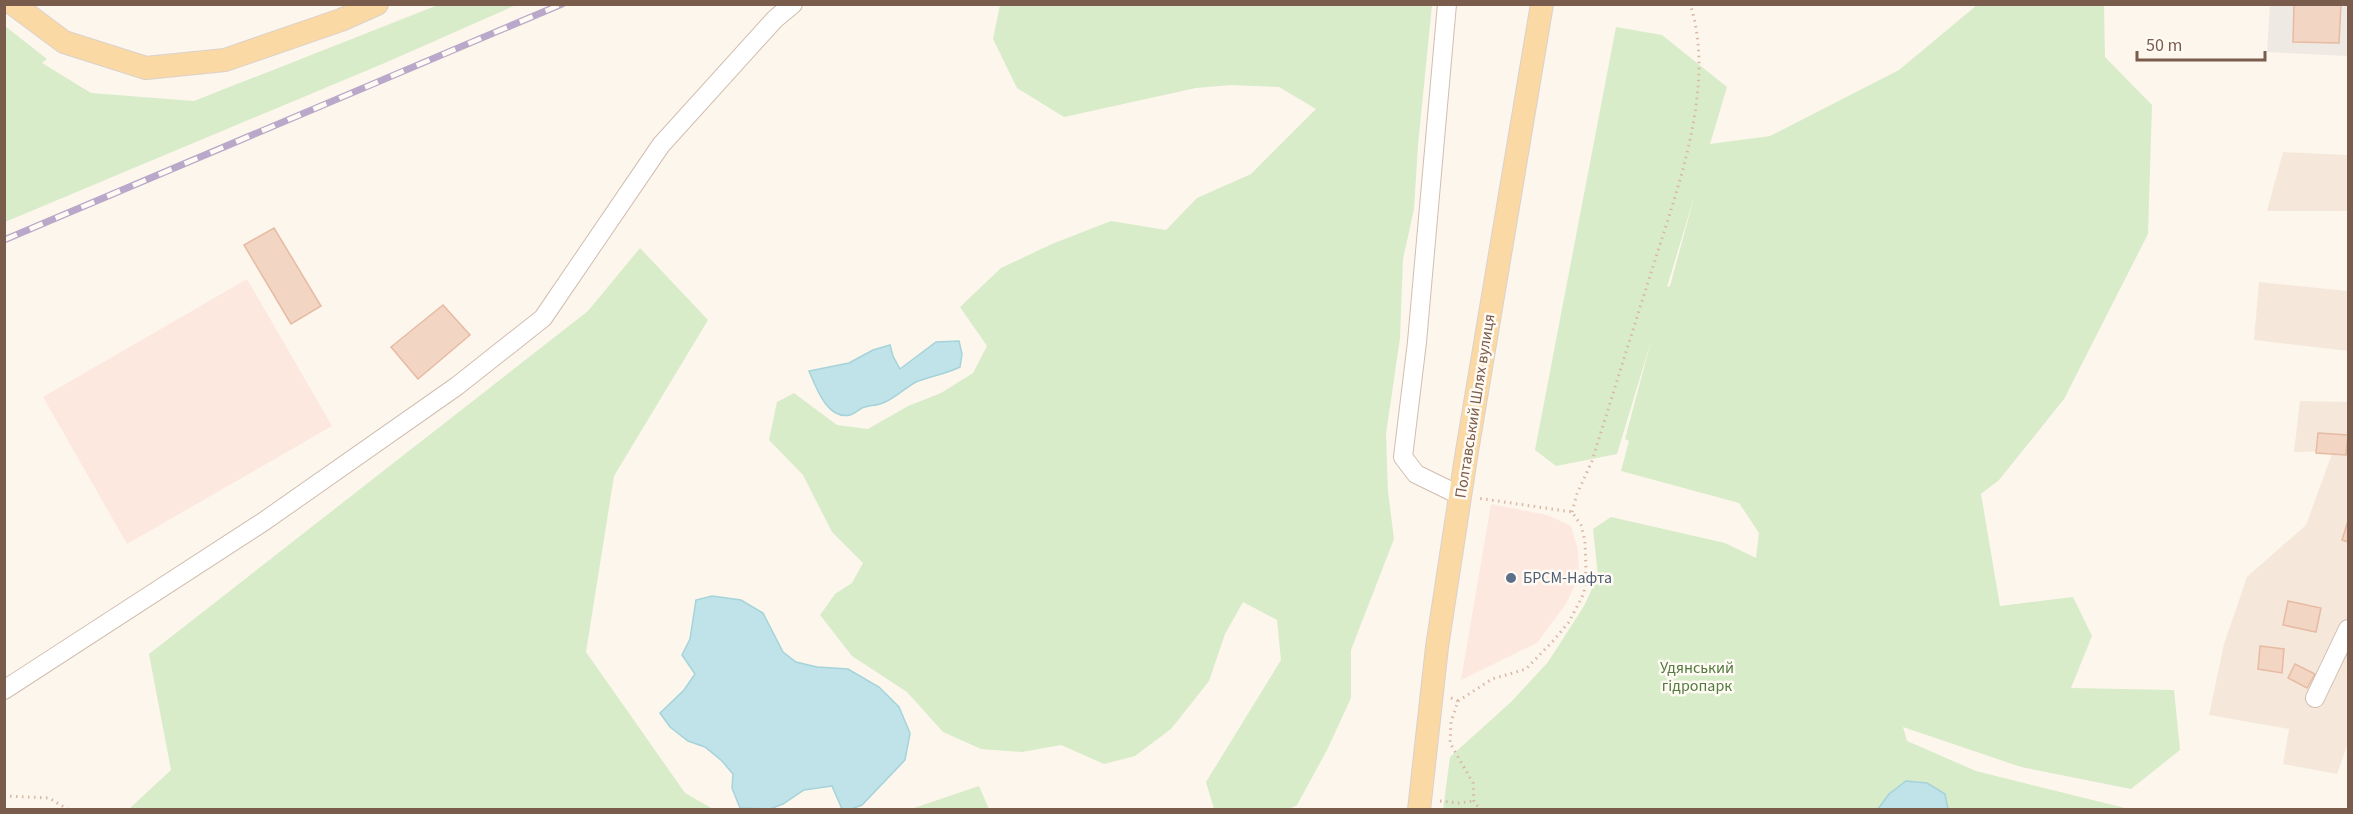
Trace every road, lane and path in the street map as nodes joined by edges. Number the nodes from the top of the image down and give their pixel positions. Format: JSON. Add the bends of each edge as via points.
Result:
{"nodes":[{"id":1,"x":13,"y":4,"type":"edge"},
{"id":2,"x":377,"y":4,"type":"edge"},
{"id":3,"x":793,"y":4,"type":"edge"},
{"id":4,"x":1447,"y":4,"type":"edge"},
{"id":5,"x":1542,"y":4,"type":"edge"},
{"id":6,"x":1690,"y":4,"type":"edge"},
{"id":7,"x":1461,"y":496,"type":"junction"},
{"id":8,"x":1572,"y":512,"type":"junction"},
{"id":9,"x":2349,"y":629,"type":"edge"},
{"id":10,"x":4,"y":690,"type":"edge"},
{"id":11,"x":1432,"y":692,"type":"junction"},
{"id":12,"x":2315,"y":698,"type":"dead end"},
{"id":13,"x":1458,"y":701,"type":"junction"},
{"id":14,"x":4,"y":796,"type":"edge"},
{"id":15,"x":1474,"y":801,"type":"junction"},
{"id":16,"x":1420,"y":805,"type":"edge"},
{"id":17,"x":69,"y":810,"type":"edge"},
{"id":18,"x":1480,"y":810,"type":"edge"}],
"edges":[{"from":1,"to":2,"type":"main road","via":[[64,42],[146,68],[225,60]]},
{"from":3,"to":10,"type":"street","via":[[661,145],[543,318],[457,386],[263,522]]},
{"from":4,"to":7,"type":"street","via":[[1403,457],[1416,474]]},
{"from":5,"to":7,"type":"main road","name":"Полтавський Шлях вулиця"},
{"from":6,"to":8,"type":"path","via":[[1696,21],[1700,78],[1686,159]]},
{"from":7,"to":8,"type":"path"},
{"from":7,"to":11,"type":"main road","name":"Полтавський Шлях вулиця"},
{"from":8,"to":13,"type":"path","via":[[1585,541],[1586,570],[1584,593],[1569,622],[1526,669],[1492,679]]},
{"from":9,"to":12,"type":"street"},
{"from":11,"to":13,"type":"path"},
{"from":11,"to":16,"type":"main road","name":"Полтавський Шлях вулиця"},
{"from":13,"to":15,"type":"path","via":[[1450,743],[1473,783]]},
{"from":14,"to":17,"type":"path","via":[[49,798]]},
{"from":15,"to":16,"type":"path"},
{"from":15,"to":18,"type":"path"}]}
